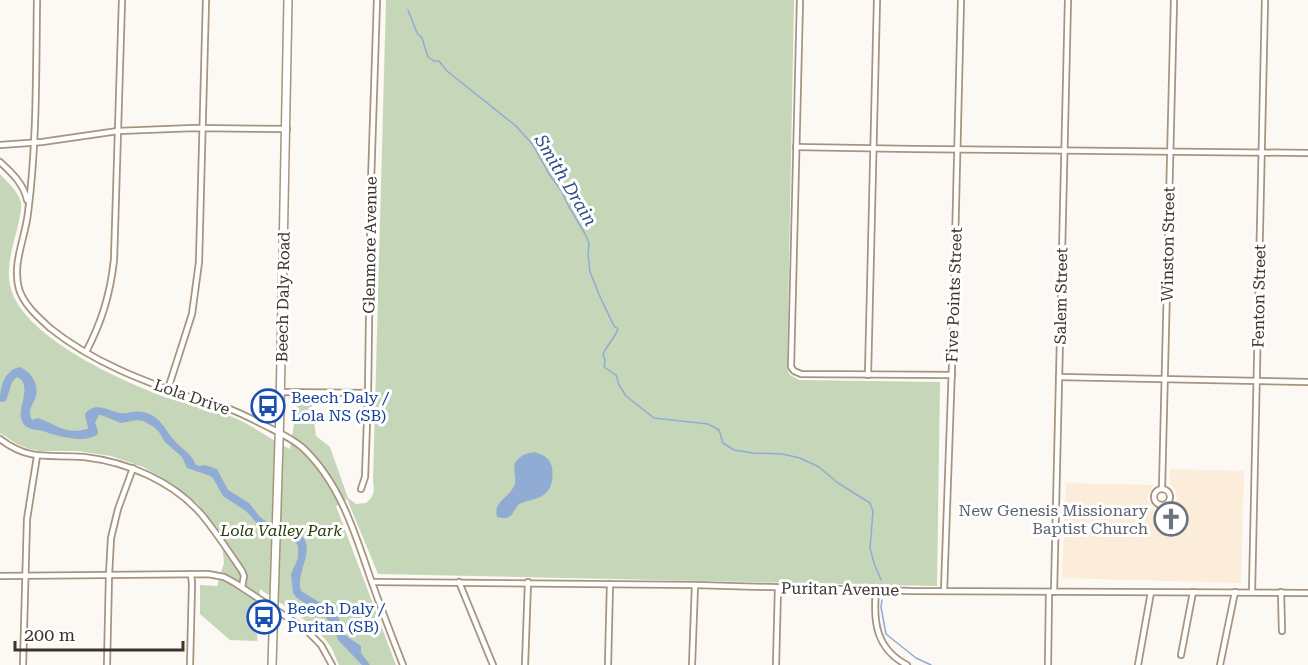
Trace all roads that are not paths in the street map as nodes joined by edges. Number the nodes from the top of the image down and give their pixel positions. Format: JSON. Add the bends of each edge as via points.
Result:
{"nodes":[{"id":1,"x":37,"y":0,"type":"edge"},
{"id":2,"x":122,"y":0,"type":"edge"},
{"id":3,"x":206,"y":0,"type":"edge"},
{"id":4,"x":288,"y":0,"type":"edge"},
{"id":5,"x":377,"y":0,"type":"edge"},
{"id":6,"x":800,"y":0,"type":"edge"},
{"id":7,"x":878,"y":0,"type":"edge"},
{"id":8,"x":961,"y":0,"type":"edge"},
{"id":9,"x":1068,"y":0,"type":"edge"},
{"id":10,"x":1174,"y":0,"type":"edge"},
{"id":11,"x":1265,"y":0,"type":"edge"},
{"id":12,"x":203,"y":128,"type":"junction"},
{"id":13,"x":287,"y":129,"type":"junction"},
{"id":14,"x":118,"y":130,"type":"junction"},
{"id":15,"x":34,"y":142,"type":"junction"},
{"id":16,"x":0,"y":145,"type":"edge"},
{"id":17,"x":796,"y":147,"type":"junction"},
{"id":18,"x":873,"y":148,"type":"junction"},
{"id":19,"x":957,"y":149,"type":"junction"},
{"id":20,"x":1065,"y":151,"type":"junction"},
{"id":21,"x":1171,"y":152,"type":"junction"},
{"id":22,"x":1262,"y":152,"type":"junction"},
{"id":23,"x":1308,"y":153,"type":"edge"},
{"id":24,"x":0,"y":162,"type":"edge"},
{"id":25,"x":28,"y":208,"type":"junction"},
{"id":26,"x":86,"y":352,"type":"junction"},
{"id":27,"x":868,"y":375,"type":"junction"},
{"id":28,"x":952,"y":375,"type":"junction"},
{"id":29,"x":1059,"y":377,"type":"junction"},
{"id":30,"x":1165,"y":379,"type":"junction"},
{"id":31,"x":1257,"y":381,"type":"junction"},
{"id":32,"x":1308,"y":382,"type":"edge"},
{"id":33,"x":168,"y":389,"type":"junction"},
{"id":34,"x":280,"y":392,"type":"junction"},
{"id":35,"x":368,"y":393,"type":"junction"},
{"id":36,"x":279,"y":432,"type":"junction"},
{"id":37,"x":0,"y":439,"type":"edge"},
{"id":38,"x":37,"y":456,"type":"junction"},
{"id":39,"x":133,"y":468,"type":"junction"},
{"id":40,"x":361,"y":489,"type":"dead end"},
{"id":41,"x":1162,"y":489,"type":"dead end"},
{"id":42,"x":191,"y":574,"type":"junction"},
{"id":43,"x":109,"y":575,"type":"junction"},
{"id":44,"x":0,"y":576,"type":"edge"},
{"id":45,"x":25,"y":576,"type":"junction"},
{"id":46,"x":372,"y":582,"type":"junction"},
{"id":47,"x":459,"y":582,"type":"junction"},
{"id":48,"x":528,"y":582,"type":"junction"},
{"id":49,"x":610,"y":584,"type":"junction"},
{"id":50,"x":695,"y":585,"type":"junction"},
{"id":51,"x":242,"y":587,"type":"junction"},
{"id":52,"x":778,"y":588,"type":"junction"},
{"id":53,"x":876,"y":590,"type":"junction"},
{"id":54,"x":944,"y":591,"type":"junction"},
{"id":55,"x":1052,"y":592,"type":"junction"},
{"id":56,"x":1151,"y":592,"type":"junction"},
{"id":57,"x":1193,"y":592,"type":"junction"},
{"id":58,"x":1235,"y":592,"type":"junction"},
{"id":59,"x":1252,"y":592,"type":"junction"},
{"id":60,"x":1281,"y":592,"type":"junction"},
{"id":61,"x":1308,"y":593,"type":"edge"},
{"id":62,"x":273,"y":608,"type":"junction"},
{"id":63,"x":1282,"y":630,"type":"dead end"},
{"id":64,"x":1181,"y":655,"type":"dead end"},
{"id":65,"x":23,"y":665,"type":"edge"},
{"id":66,"x":107,"y":665,"type":"edge"},
{"id":67,"x":190,"y":665,"type":"edge"},
{"id":68,"x":272,"y":665,"type":"edge"},
{"id":69,"x":332,"y":665,"type":"edge"},
{"id":70,"x":403,"y":665,"type":"edge"},
{"id":71,"x":493,"y":665,"type":"edge"},
{"id":72,"x":525,"y":665,"type":"edge"},
{"id":73,"x":608,"y":665,"type":"edge"},
{"id":74,"x":692,"y":665,"type":"edge"},
{"id":75,"x":776,"y":665,"type":"edge"},
{"id":76,"x":907,"y":665,"type":"edge"},
{"id":77,"x":1048,"y":665,"type":"edge"},
{"id":78,"x":1138,"y":665,"type":"edge"},
{"id":79,"x":1221,"y":665,"type":"edge"}],
"edges":[{"from":1,"to":15,"type":"street","name":"Lola Drive"},
{"from":2,"to":14,"type":"street"},
{"from":3,"to":12,"type":"street"},
{"from":4,"to":13,"type":"main road","name":"Beech Daly Road"},
{"from":5,"to":35,"type":"street","name":"Glenmore Avenue"},
{"from":6,"to":17,"type":"street"},
{"from":7,"to":18,"type":"street"},
{"from":8,"to":19,"type":"street","name":"Five Points Street"},
{"from":9,"to":20,"type":"street","name":"Salem Street"},
{"from":10,"to":21,"type":"street","name":"Winston Street"},
{"from":11,"to":22,"type":"street","name":"Fenton Street"},
{"from":12,"to":13,"type":"street"},
{"from":12,"to":14,"type":"street"},
{"from":12,"to":33,"type":"street","via":[[197,283],[192,315]]},
{"from":13,"to":34,"type":"main road","name":"Beech Daly Road"},
{"from":14,"to":15,"type":"street"},
{"from":14,"to":26,"type":"street","via":[[112,277],[103,315]]},
{"from":15,"to":16,"type":"street"},
{"from":15,"to":25,"type":"street","name":"Lola Drive"},
{"from":17,"to":18,"type":"street"},
{"from":17,"to":27,"type":"street","via":[[790,362],[794,371],[801,374]]},
{"from":18,"to":19,"type":"street"},
{"from":18,"to":27,"type":"street"},
{"from":19,"to":20,"type":"street"},
{"from":19,"to":28,"type":"street","name":"Five Points Street"},
{"from":20,"to":21,"type":"street"},
{"from":20,"to":29,"type":"street","name":"Salem Street"},
{"from":21,"to":22,"type":"street"},
{"from":21,"to":30,"type":"street","name":"Winston Street"},
{"from":22,"to":23,"type":"street"},
{"from":22,"to":31,"type":"street","name":"Fenton Street"},
{"from":24,"to":25,"type":"street","via":[[20,184]]},
{"from":25,"to":26,"type":"street","name":"Lola Drive","via":[[17,265],[20,292],[39,319]]},
{"from":26,"to":33,"type":"street","name":"Lola Drive"},
{"from":27,"to":28,"type":"street"},
{"from":28,"to":54,"type":"street","name":"Five Points Street"},
{"from":29,"to":30,"type":"street"},
{"from":29,"to":55,"type":"street","name":"Salem Street"},
{"from":30,"to":31,"type":"street"},
{"from":30,"to":41,"type":"street","name":"Winston Street"},
{"from":31,"to":32,"type":"street"},
{"from":31,"to":59,"type":"street","name":"Fenton Street"},
{"from":33,"to":36,"type":"street","name":"Lola Drive","via":[[237,412]]},
{"from":34,"to":35,"type":"street"},
{"from":34,"to":36,"type":"main road","name":"Beech Daly Road"},
{"from":35,"to":40,"type":"street","name":"Glenmore Avenue","via":[[365,477]]},
{"from":36,"to":46,"type":"street","name":"Lola Drive","via":[[315,460],[331,482]]},
{"from":36,"to":62,"type":"main road","name":"Beech Daly Road"},
{"from":37,"to":38,"type":"street","via":[[15,450]]},
{"from":38,"to":39,"type":"street","via":[[74,456]]},
{"from":38,"to":45,"type":"street","via":[[27,519]]},
{"from":39,"to":43,"type":"street","via":[[113,530]]},
{"from":39,"to":51,"type":"street","via":[[168,486],[201,513],[242,571]]},
{"from":42,"to":43,"type":"street"},
{"from":42,"to":51,"type":"street","via":[[218,576]]},
{"from":42,"to":67,"type":"street"},
{"from":43,"to":45,"type":"street"},
{"from":43,"to":66,"type":"street"},
{"from":44,"to":45,"type":"street"},
{"from":45,"to":65,"type":"street"},
{"from":46,"to":47,"type":"street","name":"Puritan Avenue"},
{"from":46,"to":70,"type":"street","name":"Lola Drive"},
{"from":47,"to":48,"type":"street","name":"Puritan Avenue"},
{"from":47,"to":71,"type":"street"},
{"from":48,"to":49,"type":"street","name":"Puritan Avenue"},
{"from":48,"to":72,"type":"street"},
{"from":49,"to":50,"type":"street","name":"Puritan Avenue"},
{"from":49,"to":73,"type":"street"},
{"from":50,"to":52,"type":"street","name":"Puritan Avenue"},
{"from":50,"to":74,"type":"street"},
{"from":51,"to":62,"type":"street"},
{"from":52,"to":53,"type":"street","name":"Puritan Avenue"},
{"from":52,"to":75,"type":"street"},
{"from":53,"to":54,"type":"street","name":"Puritan Avenue"},
{"from":53,"to":76,"type":"street","via":[[879,635],[889,652]]},
{"from":54,"to":55,"type":"street","name":"Puritan Avenue"},
{"from":55,"to":56,"type":"street","name":"Puritan Avenue"},
{"from":55,"to":77,"type":"street","name":"Salem Street"},
{"from":56,"to":57,"type":"street","name":"Puritan Avenue"},
{"from":56,"to":78,"type":"street"},
{"from":57,"to":58,"type":"street","name":"Puritan Avenue"},
{"from":57,"to":64,"type":"street"},
{"from":58,"to":59,"type":"street","name":"Puritan Avenue"},
{"from":58,"to":79,"type":"street"},
{"from":59,"to":60,"type":"street","name":"Puritan Avenue"},
{"from":60,"to":61,"type":"street","name":"Puritan Avenue"},
{"from":60,"to":63,"type":"street"},
{"from":62,"to":68,"type":"main road","name":"Beech Daly Road"},
{"from":62,"to":69,"type":"street","via":[[316,639]]}]}
